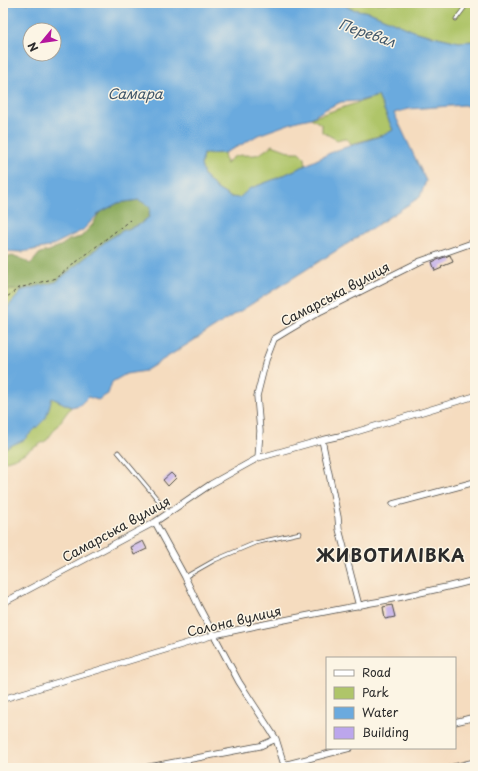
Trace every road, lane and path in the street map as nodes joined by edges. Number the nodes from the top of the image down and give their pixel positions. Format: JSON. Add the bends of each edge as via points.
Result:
{"nodes":[{"id":1,"x":394,"y":3,"type":"edge"},
{"id":2,"x":400,"y":3,"type":"edge"},
{"id":3,"x":468,"y":3,"type":"edge"},
{"id":4,"x":456,"y":19,"type":"dead end"},
{"id":5,"x":130,"y":220,"type":"dead end"},
{"id":6,"x":475,"y":242,"type":"edge"},
{"id":7,"x":3,"y":300,"type":"edge"},
{"id":8,"x":475,"y":396,"type":"edge"},
{"id":9,"x":322,"y":440,"type":"junction"},
{"id":10,"x":118,"y":452,"type":"dead end"},
{"id":11,"x":258,"y":458,"type":"junction"},
{"id":12,"x":475,"y":482,"type":"edge"},
{"id":13,"x":394,"y":504,"type":"dead end"},
{"id":14,"x":169,"y":513,"type":"junction"},
{"id":15,"x":155,"y":522,"type":"junction"},
{"id":16,"x":300,"y":533,"type":"dead end"},
{"id":17,"x":185,"y":577,"type":"junction"},
{"id":18,"x":475,"y":580,"type":"edge"},
{"id":19,"x":3,"y":603,"type":"edge"},
{"id":20,"x":359,"y":606,"type":"junction"},
{"id":21,"x":214,"y":635,"type":"junction"},
{"id":22,"x":3,"y":699,"type":"edge"},
{"id":23,"x":475,"y":717,"type":"edge"},
{"id":24,"x":456,"y":722,"type":"edge"},
{"id":25,"x":276,"y":739,"type":"junction"},
{"id":26,"x":346,"y":749,"type":"edge"},
{"id":27,"x":475,"y":762,"type":"edge"},
{"id":28,"x":284,"y":766,"type":"edge"},
{"id":29,"x":144,"y":768,"type":"edge"},
{"id":30,"x":450,"y":768,"type":"edge"}],
"edges":[{"from":1,"to":2,"type":"lane"},
{"from":3,"to":4,"type":"lane"},
{"from":5,"to":7,"type":"path","via":[[56,278],[19,288]]},
{"from":6,"to":11,"type":"street","name":"Самарська вулиця","via":[[421,261],[274,339],[257,396],[260,431]]},
{"from":8,"to":9,"type":"street","name":"Самарська вулиця"},
{"from":9,"to":11,"type":"street","name":"Самарська вулиця"},
{"from":9,"to":20,"type":"street","via":[[339,529]]},
{"from":10,"to":14,"type":"lane"},
{"from":11,"to":14,"type":"street","name":"Самарська вулиця","via":[[211,484]]},
{"from":12,"to":13,"type":"street"},
{"from":14,"to":15,"type":"street","name":"Самарська вулиця"},
{"from":15,"to":17,"type":"street"},
{"from":15,"to":19,"type":"street","name":"Самарська вулиця"},
{"from":16,"to":17,"type":"lane","via":[[256,543],[215,560]]},
{"from":17,"to":21,"type":"street"},
{"from":18,"to":20,"type":"street","name":"Солона вулиця"},
{"from":20,"to":21,"type":"street","name":"Солона вулиця"},
{"from":21,"to":22,"type":"street","name":"Солона вулиця"},
{"from":21,"to":25,"type":"street","via":[[239,682]]},
{"from":23,"to":24,"type":"street"},
{"from":25,"to":28,"type":"street"},
{"from":25,"to":29,"type":"street","via":[[260,746]]},
{"from":26,"to":28,"type":"street"},
{"from":27,"to":30,"type":"street"}]}
